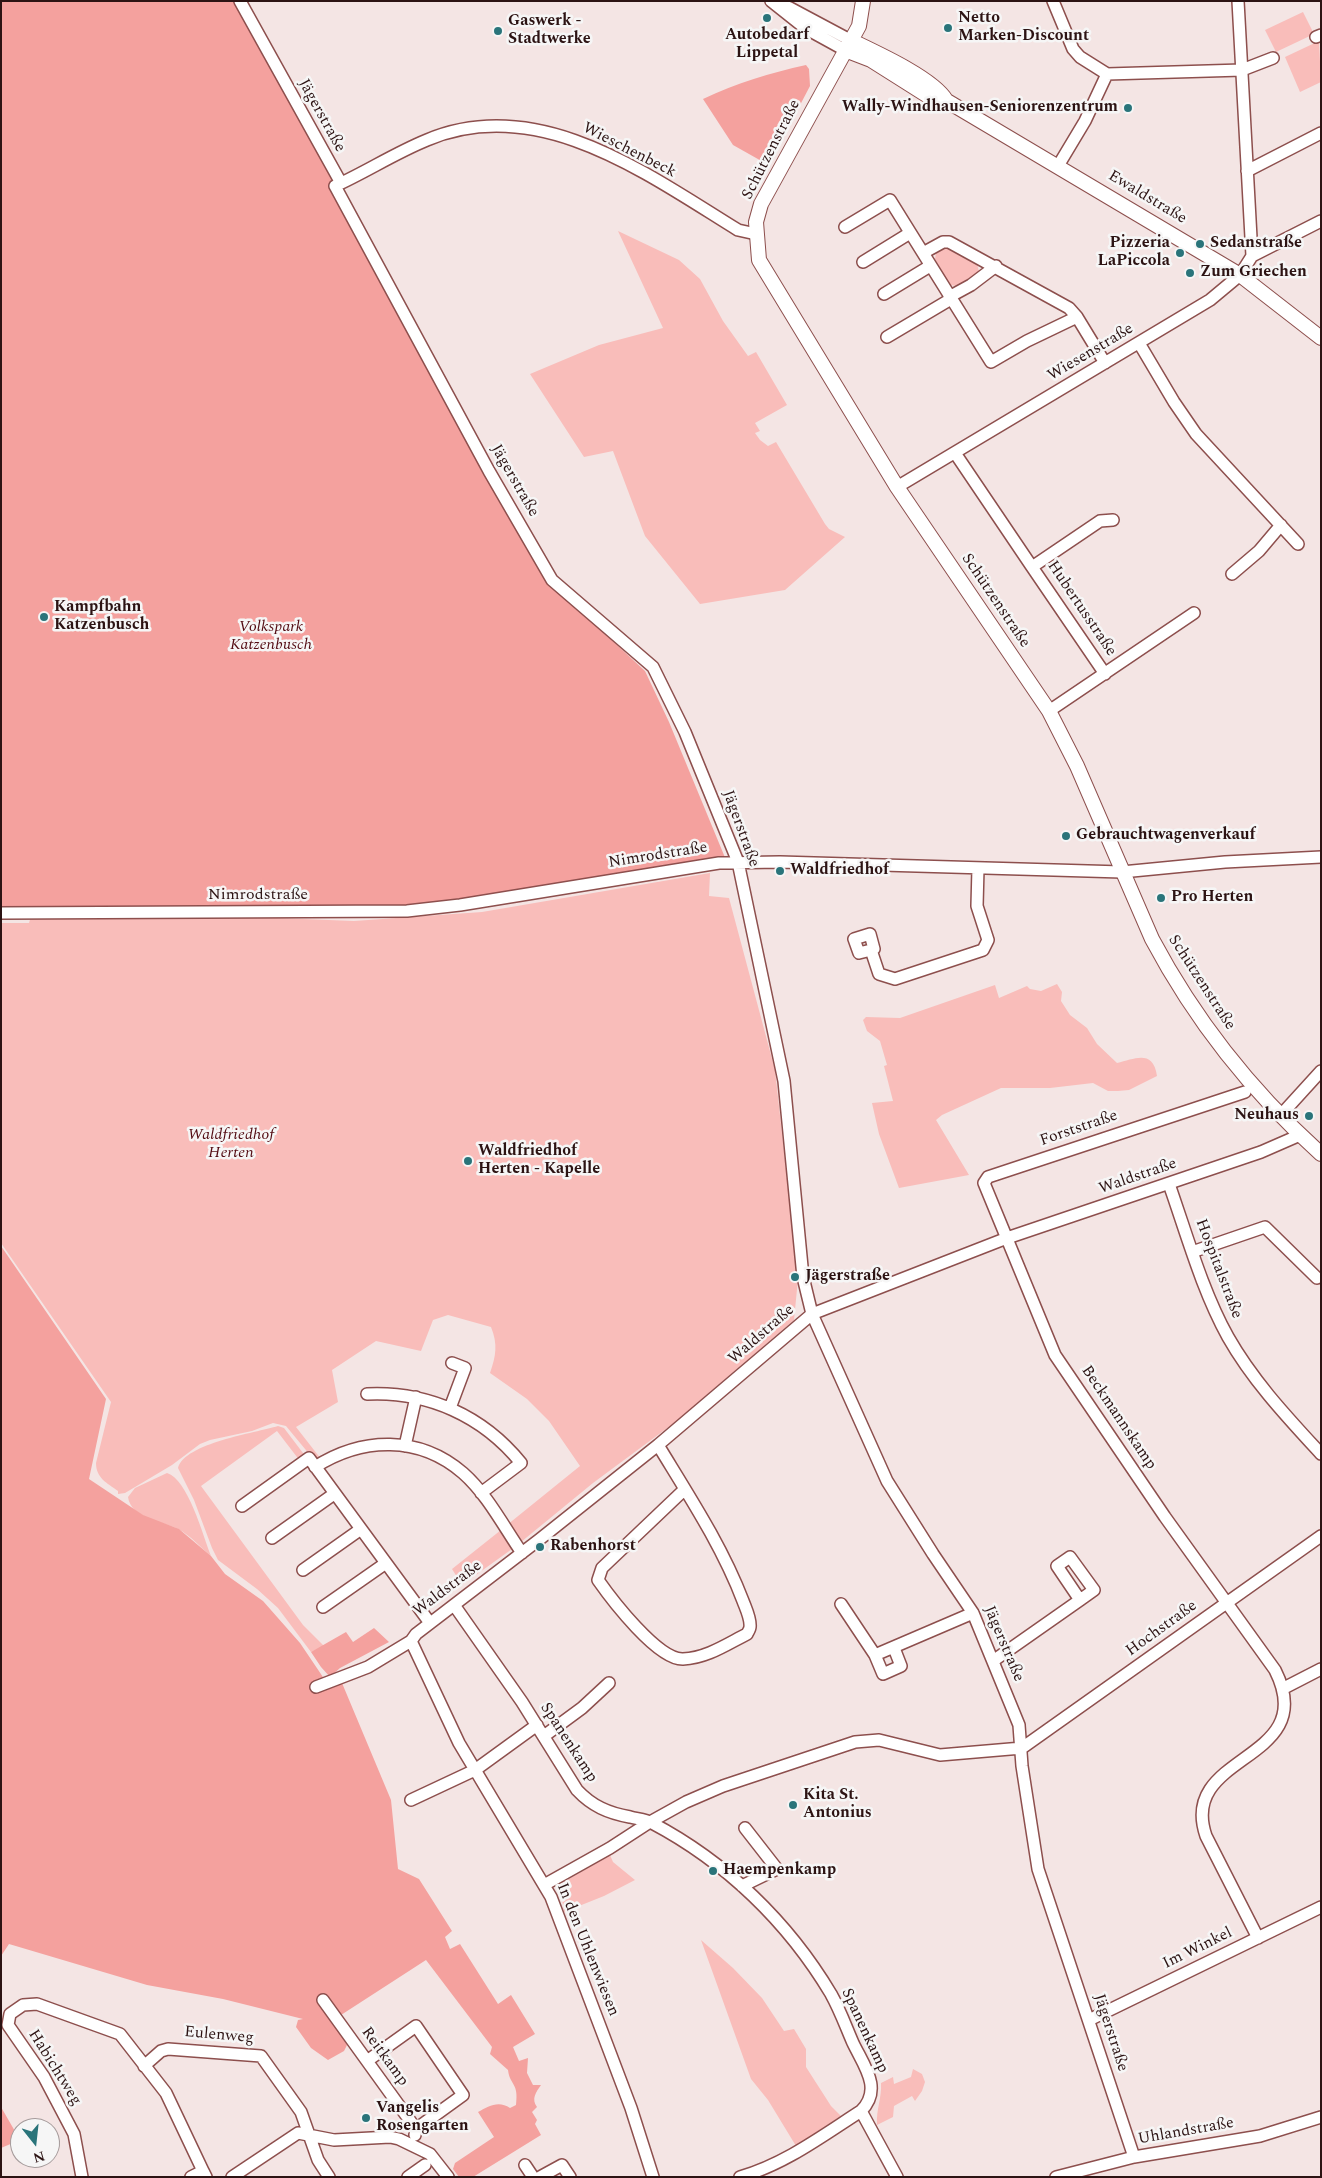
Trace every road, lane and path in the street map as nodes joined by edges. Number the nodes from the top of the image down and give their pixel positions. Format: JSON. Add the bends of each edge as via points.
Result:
{"nodes":[{"id":1,"x":240,"y":1,"type":"edge"},
{"id":2,"x":772,"y":1,"type":"edge"},
{"id":3,"x":863,"y":1,"type":"edge"},
{"id":4,"x":1053,"y":1,"type":"edge"},
{"id":5,"x":1238,"y":1,"type":"edge"},
{"id":6,"x":847,"y":45,"type":"junction"},
{"id":7,"x":1273,"y":58,"type":"dead end"},
{"id":8,"x":1242,"y":70,"type":"junction"},
{"id":9,"x":1107,"y":74,"type":"junction"},
{"id":10,"x":1321,"y":133,"type":"edge"},
{"id":11,"x":1058,"y":166,"type":"junction"},
{"id":12,"x":1247,"y":171,"type":"junction"},
{"id":13,"x":340,"y":183,"type":"junction"},
{"id":14,"x":1321,"y":221,"type":"edge"},
{"id":15,"x":845,"y":227,"type":"dead end"},
{"id":16,"x":910,"y":233,"type":"junction"},
{"id":17,"x":756,"y":234,"type":"junction"},
{"id":18,"x":923,"y":253,"type":"junction"},
{"id":19,"x":1252,"y":256,"type":"junction"},
{"id":20,"x":863,"y":262,"type":"dead end"},
{"id":21,"x":930,"y":266,"type":"junction"},
{"id":22,"x":996,"y":266,"type":"junction"},
{"id":23,"x":1240,"y":274,"type":"junction"},
{"id":24,"x":884,"y":294,"type":"dead end"},
{"id":25,"x":950,"y":298,"type":"junction"},
{"id":26,"x":1077,"y":317,"type":"junction"},
{"id":27,"x":1319,"y":334,"type":"edge"},
{"id":28,"x":887,"y":336,"type":"dead end"},
{"id":29,"x":1139,"y":343,"type":"junction"},
{"id":30,"x":1104,"y":363,"type":"junction"},
{"id":31,"x":955,"y":453,"type":"junction"},
{"id":32,"x":897,"y":486,"type":"junction"},
{"id":33,"x":1113,"y":520,"type":"dead end"},
{"id":34,"x":1281,"y":525,"type":"junction"},
{"id":35,"x":1298,"y":544,"type":"dead end"},
{"id":36,"x":1032,"y":567,"type":"junction"},
{"id":37,"x":1232,"y":574,"type":"dead end"},
{"id":38,"x":1194,"y":613,"type":"dead end"},
{"id":39,"x":1105,"y":674,"type":"junction"},
{"id":40,"x":1049,"y":710,"type":"junction"},
{"id":41,"x":1321,"y":857,"type":"edge"},
{"id":42,"x":738,"y":862,"type":"junction"},
{"id":43,"x":978,"y":868,"type":"junction"},
{"id":44,"x":1122,"y":872,"type":"junction"},
{"id":45,"x":1,"y":913,"type":"edge"},
{"id":46,"x":871,"y":950,"type":"dead end"},
{"id":47,"x":1321,"y":1071,"type":"edge"},
{"id":48,"x":1245,"y":1092,"type":"dead end"},
{"id":49,"x":1280,"y":1116,"type":"junction"},
{"id":50,"x":1300,"y":1135,"type":"junction"},
{"id":51,"x":1321,"y":1154,"type":"edge"},
{"id":52,"x":1169,"y":1184,"type":"junction"},
{"id":53,"x":1007,"y":1238,"type":"junction"},
{"id":54,"x":1192,"y":1252,"type":"junction"},
{"id":55,"x":1317,"y":1278,"type":"dead end"},
{"id":56,"x":812,"y":1314,"type":"junction"},
{"id":57,"x":452,"y":1363,"type":"dead end"},
{"id":58,"x":367,"y":1394,"type":"dead end"},
{"id":59,"x":416,"y":1397,"type":"junction"},
{"id":60,"x":450,"y":1408,"type":"junction"},
{"id":61,"x":658,"y":1445,"type":"junction"},
{"id":62,"x":406,"y":1446,"type":"junction"},
{"id":63,"x":1321,"y":1454,"type":"edge"},
{"id":64,"x":314,"y":1467,"type":"junction"},
{"id":65,"x":685,"y":1489,"type":"junction"},
{"id":66,"x":481,"y":1493,"type":"junction"},
{"id":67,"x":334,"y":1494,"type":"junction"},
{"id":68,"x":242,"y":1506,"type":"dead end"},
{"id":69,"x":360,"y":1529,"type":"junction"},
{"id":70,"x":1321,"y":1536,"type":"edge"},
{"id":71,"x":272,"y":1538,"type":"dead end"},
{"id":72,"x":522,"y":1553,"type":"junction"},
{"id":73,"x":386,"y":1562,"type":"junction"},
{"id":74,"x":303,"y":1570,"type":"dead end"},
{"id":75,"x":1080,"y":1600,"type":"dead end"},
{"id":76,"x":1227,"y":1602,"type":"junction"},
{"id":77,"x":841,"y":1604,"type":"dead end"},
{"id":78,"x":454,"y":1605,"type":"junction"},
{"id":79,"x":323,"y":1607,"type":"dead end"},
{"id":80,"x":973,"y":1613,"type":"junction"},
{"id":81,"x":430,"y":1623,"type":"junction"},
{"id":82,"x":411,"y":1641,"type":"junction"},
{"id":83,"x":894,"y":1648,"type":"junction"},
{"id":84,"x":875,"y":1655,"type":"junction"},
{"id":85,"x":993,"y":1661,"type":"junction"},
{"id":86,"x":1321,"y":1669,"type":"edge"},
{"id":87,"x":609,"y":1683,"type":"dead end"},
{"id":88,"x":316,"y":1687,"type":"dead end"},
{"id":89,"x":1284,"y":1688,"type":"junction"},
{"id":90,"x":537,"y":1725,"type":"junction"},
{"id":91,"x":544,"y":1736,"type":"junction"},
{"id":92,"x":1022,"y":1748,"type":"junction"},
{"id":93,"x":475,"y":1770,"type":"junction"},
{"id":94,"x":411,"y":1800,"type":"dead end"},
{"id":95,"x":650,"y":1822,"type":"junction"},
{"id":96,"x":745,"y":1828,"type":"dead end"},
{"id":97,"x":544,"y":1885,"type":"junction"},
{"id":98,"x":742,"y":1886,"type":"junction"},
{"id":99,"x":1321,"y":1907,"type":"edge"},
{"id":100,"x":1258,"y":1938,"type":"junction"},
{"id":101,"x":323,"y":2000,"type":"dead end"},
{"id":102,"x":1089,"y":2020,"type":"junction"},
{"id":103,"x":367,"y":2060,"type":"junction"},
{"id":104,"x":144,"y":2066,"type":"junction"},
{"id":105,"x":861,"y":2111,"type":"junction"},
{"id":106,"x":1321,"y":2117,"type":"edge"},
{"id":107,"x":416,"y":2129,"type":"junction"},
{"id":108,"x":310,"y":2137,"type":"junction"},
{"id":109,"x":413,"y":2147,"type":"junction"},
{"id":110,"x":1134,"y":2157,"type":"junction"},
{"id":111,"x":425,"y":2165,"type":"dead end"},
{"id":112,"x":525,"y":2165,"type":"dead end"},
{"id":113,"x":246,"y":2173,"type":"edge"},
{"id":114,"x":205,"y":2174,"type":"edge"},
{"id":115,"x":82,"y":2177,"type":"edge"},
{"id":116,"x":191,"y":2177,"type":"edge"},
{"id":117,"x":232,"y":2177,"type":"edge"},
{"id":118,"x":329,"y":2177,"type":"edge"},
{"id":119,"x":408,"y":2177,"type":"edge"},
{"id":120,"x":448,"y":2177,"type":"edge"},
{"id":121,"x":534,"y":2177,"type":"edge"},
{"id":122,"x":540,"y":2177,"type":"edge"},
{"id":123,"x":570,"y":2177,"type":"edge"},
{"id":124,"x":653,"y":2177,"type":"edge"},
{"id":125,"x":740,"y":2177,"type":"edge"},
{"id":126,"x":897,"y":2177,"type":"edge"},
{"id":127,"x":1056,"y":2177,"type":"edge"}],
"edges":[{"from":1,"to":13,"type":"street","name":"Jägerstraße"},
{"from":2,"to":6,"type":"street","via":[[790,8]]},
{"from":3,"to":6,"type":"main road","via":[[859,26]]},
{"from":4,"to":9,"type":"street","via":[[1073,49]]},
{"from":5,"to":8,"type":"street"},
{"from":6,"to":11,"type":"main road","name":"Ewaldstraße","via":[[898,64],[941,91],[946,101]]},
{"from":6,"to":17,"type":"main road","name":"Schützenstraße","via":[[761,204]]},
{"from":7,"to":8,"type":"street"},
{"from":8,"to":9,"type":"street"},
{"from":8,"to":12,"type":"street"},
{"from":9,"to":11,"type":"street","via":[[1085,121]]},
{"from":10,"to":12,"type":"street"},
{"from":11,"to":23,"type":"main road","name":"Ewaldstraße"},
{"from":12,"to":19,"type":"street"},
{"from":13,"to":17,"type":"street","name":"Wieschenbeck","via":[[427,140],[450,133],[500,126],[539,130],[596,148],[738,230]]},
{"from":13,"to":42,"type":"street","name":"Jägerstraße","via":[[335,186],[406,320],[552,580],[653,668],[685,732]]},
{"from":14,"to":19,"type":"street"},
{"from":15,"to":16,"type":"street","via":[[890,200]]},
{"from":16,"to":18,"type":"street"},
{"from":16,"to":20,"type":"street"},
{"from":17,"to":32,"type":"main road","name":"Schützenstraße","via":[[759,260],[766,274]]},
{"from":18,"to":21,"type":"street"},
{"from":18,"to":22,"type":"street","via":[[949,242]]},
{"from":19,"to":23,"type":"street"},
{"from":21,"to":24,"type":"street"},
{"from":21,"to":25,"type":"street"},
{"from":22,"to":25,"type":"street"},
{"from":22,"to":26,"type":"street","via":[[1069,308]]},
{"from":23,"to":27,"type":"main road","name":"Ewaldstraße"},
{"from":23,"to":29,"type":"street","name":"Wiesenstraße","via":[[1210,300]]},
{"from":25,"to":26,"type":"street","via":[[990,362]]},
{"from":25,"to":28,"type":"street"},
{"from":26,"to":30,"type":"street"},
{"from":29,"to":30,"type":"street","name":"Wiesenstraße"},
{"from":29,"to":34,"type":"street","via":[[1196,434]]},
{"from":30,"to":31,"type":"street","name":"Wiesenstraße"},
{"from":31,"to":32,"type":"street","name":"Wiesenstraße"},
{"from":31,"to":36,"type":"street"},
{"from":32,"to":40,"type":"main road","name":"Schützenstraße"},
{"from":33,"to":36,"type":"street","name":"Hubertusstraße","via":[[1100,521]]},
{"from":34,"to":35,"type":"street"},
{"from":34,"to":37,"type":"street","via":[[1259,551]]},
{"from":36,"to":39,"type":"street","name":"Hubertusstraße"},
{"from":38,"to":39,"type":"street"},
{"from":39,"to":40,"type":"street"},
{"from":40,"to":44,"type":"main road","name":"Schützenstraße","via":[[1077,766]]},
{"from":41,"to":44,"type":"street","name":"Nimrodstraße"},
{"from":42,"to":43,"type":"street","name":"Nimrodstraße"},
{"from":42,"to":45,"type":"street","name":"Nimrodstraße","via":[[407,911]]},
{"from":42,"to":56,"type":"street","name":"Jägerstraße","via":[[784,1081],[804,1277]]},
{"from":43,"to":44,"type":"street","name":"Nimrodstraße"},
{"from":43,"to":46,"type":"street","via":[[977,906],[988,940],[984,950],[895,978],[879,974]]},
{"from":44,"to":49,"type":"main road","name":"Schützenstraße","via":[[1165,964],[1222,1047]]},
{"from":47,"to":49,"type":"street"},
{"from":48,"to":53,"type":"street","name":"Forststraße","via":[[988,1177],[984,1183]]},
{"from":49,"to":50,"type":"main road","name":"Schützenstraße"},
{"from":50,"to":51,"type":"main road","name":"Schützenstraße"},
{"from":50,"to":52,"type":"street","name":"Waldstraße"},
{"from":52,"to":53,"type":"street","name":"Waldstraße"},
{"from":52,"to":54,"type":"street","name":"Hospitalstraße"},
{"from":53,"to":56,"type":"street","name":"Waldstraße"},
{"from":53,"to":76,"type":"street","name":"Beckmannskamp","via":[[1055,1355]]},
{"from":54,"to":55,"type":"street","via":[[1265,1227]]},
{"from":54,"to":63,"type":"street","name":"Hospitalstraße","via":[[1213,1308],[1244,1364],[1269,1398]]},
{"from":56,"to":61,"type":"street","name":"Waldstraße"},
{"from":56,"to":80,"type":"street","name":"Jägerstraße","via":[[887,1481]]},
{"from":57,"to":60,"type":"street","via":[[465,1368]]},
{"from":58,"to":59,"type":"street"},
{"from":59,"to":60,"type":"street"},
{"from":59,"to":62,"type":"street"},
{"from":60,"to":66,"type":"street","via":[[487,1429],[521,1463]]},
{"from":61,"to":65,"type":"street"},
{"from":61,"to":72,"type":"street","name":"Waldstraße"},
{"from":62,"to":64,"type":"street","via":[[366,1446]]},
{"from":62,"to":66,"type":"street","via":[[440,1458],[463,1473]]},
{"from":64,"to":67,"type":"street"},
{"from":64,"to":68,"type":"street","via":[[309,1458]]},
{"from":65,"to":65,"type":"street","via":[[738,1587],[750,1618],[750,1628],[747,1634],[705,1655],[682,1659],[668,1655],[641,1632],[598,1580],[602,1568]]},
{"from":66,"to":72,"type":"street"},
{"from":67,"to":69,"type":"street"},
{"from":67,"to":71,"type":"street"},
{"from":69,"to":73,"type":"street"},
{"from":69,"to":74,"type":"street"},
{"from":70,"to":76,"type":"street","name":"Hochstraße"},
{"from":72,"to":78,"type":"street","name":"Waldstraße"},
{"from":73,"to":79,"type":"street"},
{"from":73,"to":81,"type":"street"},
{"from":75,"to":85,"type":"street"},
{"from":76,"to":89,"type":"street","name":"Beckmannskamp"},
{"from":76,"to":92,"type":"street","name":"Hochstraße"},
{"from":77,"to":84,"type":"street"},
{"from":78,"to":81,"type":"street","name":"Waldstraße"},
{"from":78,"to":90,"type":"street","name":"Spanenkamp"},
{"from":80,"to":83,"type":"street"},
{"from":80,"to":85,"type":"street","name":"Jägerstraße"},
{"from":81,"to":82,"type":"street","name":"Waldstraße"},
{"from":82,"to":88,"type":"street","name":"Waldstraße","via":[[368,1667]]},
{"from":82,"to":93,"type":"street","name":"In den Uhlenwiesen"},
{"from":83,"to":84,"type":"street"},
{"from":83,"to":84,"type":"street","via":[[901,1666],[883,1674]]},
{"from":85,"to":92,"type":"street","name":"Jägerstraße","via":[[1020,1725]]},
{"from":86,"to":89,"type":"street"},
{"from":87,"to":91,"type":"street"},
{"from":89,"to":100,"type":"street","via":[[1286,1710],[1282,1723],[1273,1736],[1212,1785],[1201,1813],[1206,1836]]},
{"from":90,"to":91,"type":"street","name":"Spanenkamp"},
{"from":90,"to":93,"type":"street"},
{"from":91,"to":95,"type":"street","name":"Spanenkamp","via":[[577,1790],[587,1800],[614,1814]]},
{"from":92,"to":95,"type":"street","via":[[940,1755],[879,1740],[855,1742],[723,1786]]},
{"from":92,"to":102,"type":"street","name":"Jägerstraße","via":[[1038,1869]]},
{"from":93,"to":94,"type":"street"},
{"from":93,"to":97,"type":"street","name":"In den Uhlenwiesen"},
{"from":95,"to":97,"type":"street"},
{"from":95,"to":98,"type":"street","name":"Spanenkamp","via":[[703,1855]]},
{"from":96,"to":98,"type":"street","via":[[777,1869]]},
{"from":97,"to":124,"type":"street","name":"In den Uhlenwiesen","via":[[598,2018]]},
{"from":98,"to":105,"type":"street","name":"Spanenkamp","via":[[782,1924],[830,1994],[872,2083],[867,2104]]},
{"from":99,"to":100,"type":"street","name":"Im Winkel"},
{"from":100,"to":102,"type":"street","name":"Im Winkel"},
{"from":101,"to":103,"type":"street","name":"Reitkamp"},
{"from":102,"to":110,"type":"street","name":"Jägerstraße"},
{"from":103,"to":107,"type":"street","name":"Reitkamp"},
{"from":103,"to":107,"type":"street","via":[[416,2026],[463,2095]]},
{"from":104,"to":108,"type":"street","name":"Eulenweg","via":[[168,2049],[261,2056],[301,2112]]},
{"from":104,"to":114,"type":"street","name":"Habichtweg","via":[[166,2093]]},
{"from":104,"to":115,"type":"street","name":"Habichtweg","via":[[120,2034],[38,2004],[22,2005],[10,2014],[8,2026],[44,2077],[74,2134]]},
{"from":105,"to":125,"type":"street","via":[[799,2151]]},
{"from":105,"to":126,"type":"street"},
{"from":106,"to":110,"type":"street","name":"Uhlandstraße","via":[[1260,2136]]},
{"from":107,"to":109,"type":"street"},
{"from":108,"to":109,"type":"street","via":[[334,2140],[390,2138]]},
{"from":108,"to":113,"type":"street","via":[[298,2133]]},
{"from":108,"to":118,"type":"street","via":[[318,2160]]},
{"from":109,"to":120,"type":"street","via":[[435,2158]]},
{"from":110,"to":127,"type":"street","name":"Uhlandstraße"},
{"from":111,"to":119,"type":"street"},
{"from":112,"to":121,"type":"street"},
{"from":113,"to":117,"type":"street"},
{"from":114,"to":116,"type":"street"},
{"from":122,"to":123,"type":"street","via":[[562,2165]]}]}
